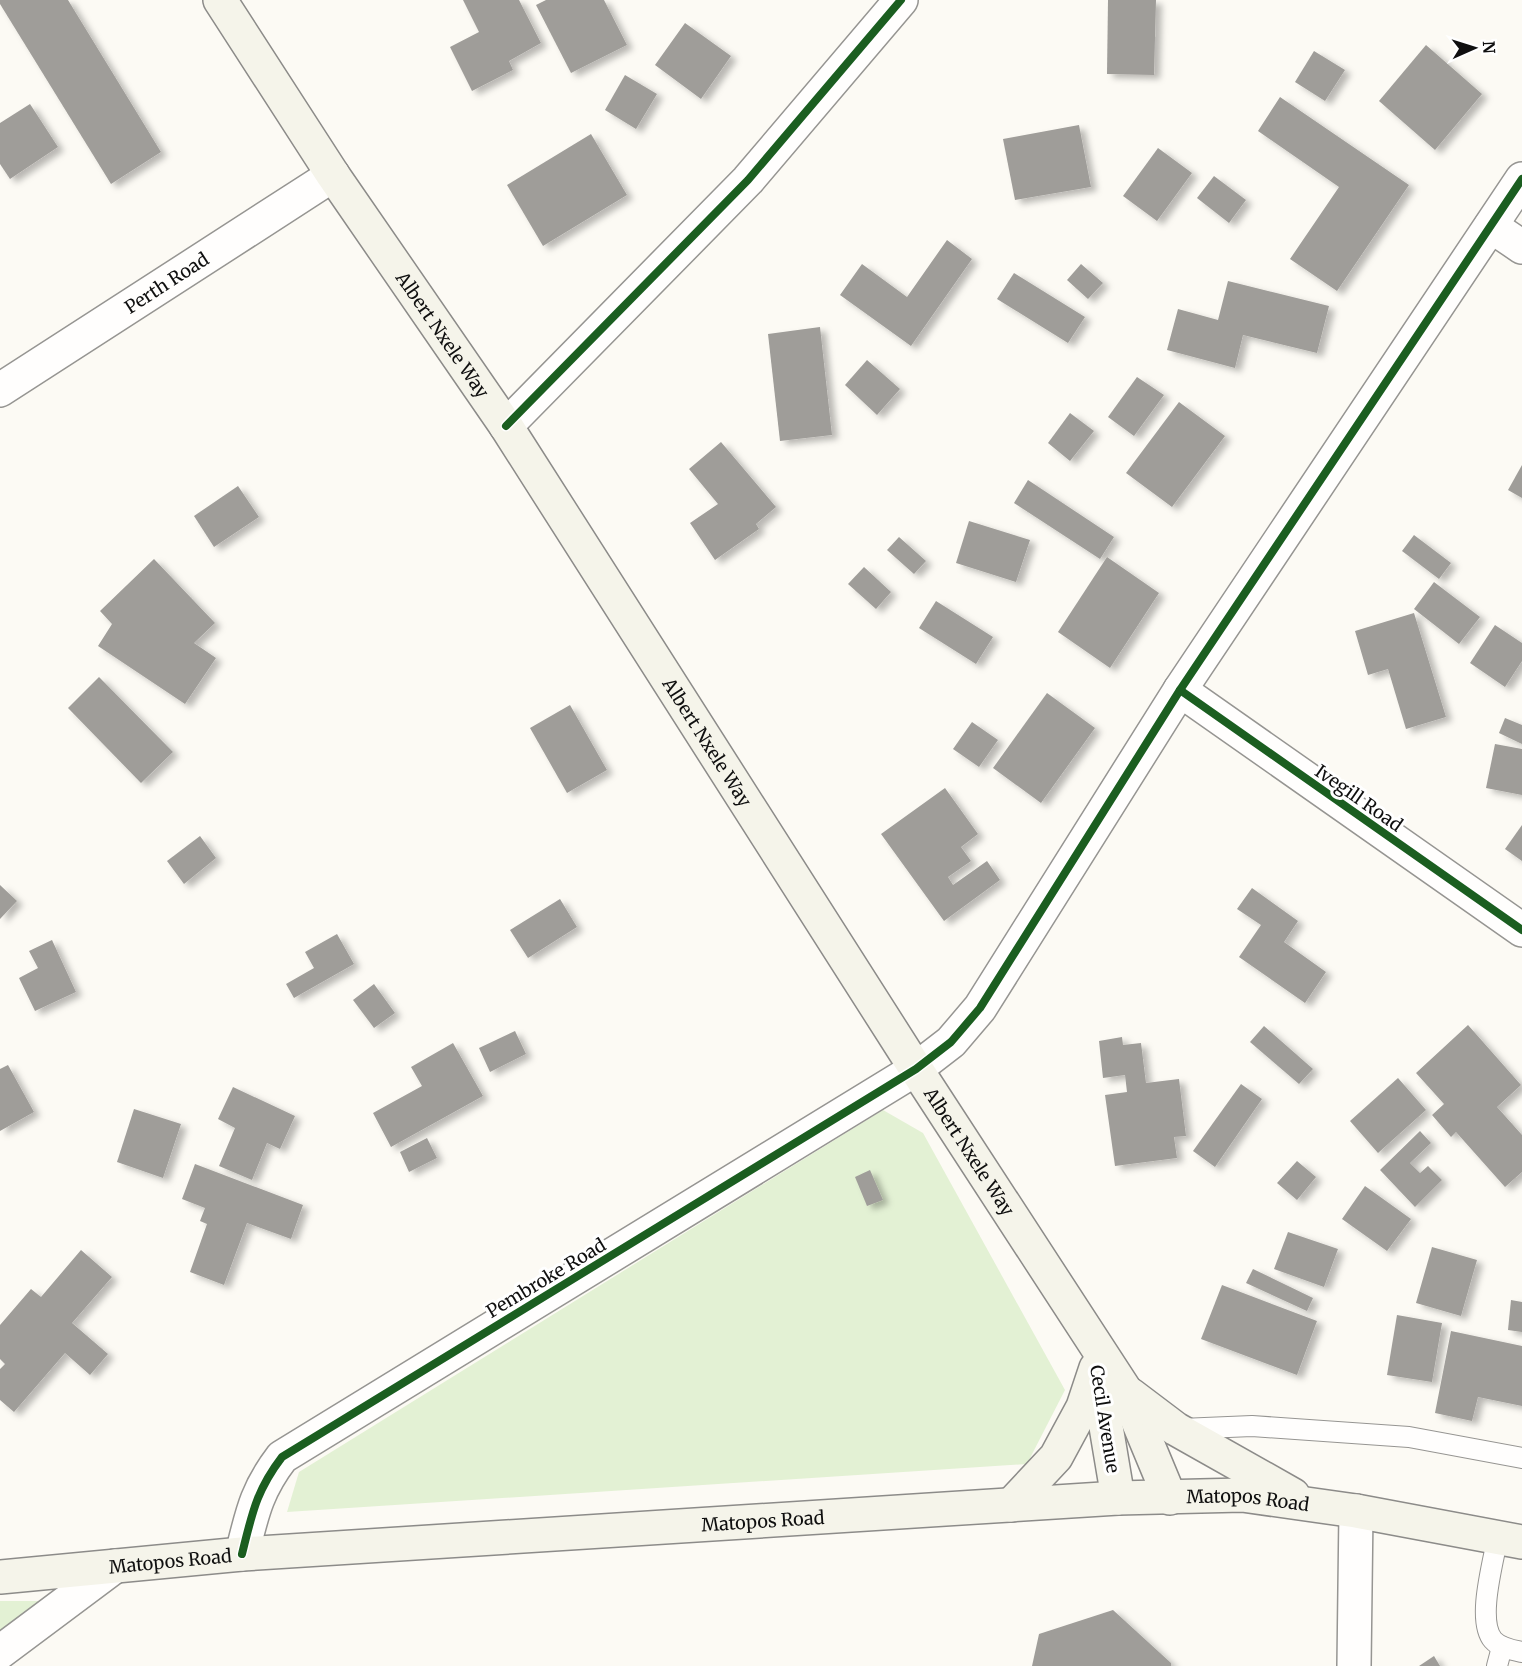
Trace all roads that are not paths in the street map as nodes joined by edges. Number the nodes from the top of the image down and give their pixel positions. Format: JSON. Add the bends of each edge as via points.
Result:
{"nodes":[{"id":1,"x":220,"y":0,"type":"edge"},
{"id":2,"x":901,"y":0,"type":"edge"},
{"id":3,"x":333,"y":175,"type":"junction"},
{"id":4,"x":1522,"y":179,"type":"edge"},
{"id":5,"x":1491,"y":226,"type":"junction"},
{"id":6,"x":1522,"y":247,"type":"edge"},
{"id":7,"x":0,"y":390,"type":"edge"},
{"id":8,"x":506,"y":426,"type":"junction"},
{"id":9,"x":1180,"y":690,"type":"junction"},
{"id":10,"x":1522,"y":930,"type":"edge"},
{"id":11,"x":916,"y":1069,"type":"junction"},
{"id":12,"x":1094,"y":1353,"type":"junction"},
{"id":13,"x":1125,"y":1390,"type":"junction"},
{"id":14,"x":1176,"y":1429,"type":"junction"},
{"id":15,"x":1144,"y":1431,"type":"junction"},
{"id":16,"x":1107,"y":1436,"type":"junction"},
{"id":17,"x":1522,"y":1458,"type":"edge"},
{"id":18,"x":1118,"y":1498,"type":"junction"},
{"id":19,"x":1170,"y":1498,"type":"junction"},
{"id":20,"x":1309,"y":1503,"type":"junction"},
{"id":21,"x":1011,"y":1505,"type":"junction"},
{"id":22,"x":1356,"y":1511,"type":"junction"},
{"id":23,"x":1510,"y":1539,"type":"edge"},
{"id":24,"x":242,"y":1554,"type":"junction"},
{"id":25,"x":115,"y":1566,"type":"junction"},
{"id":26,"x":0,"y":1577,"type":"edge"},
{"id":27,"x":1502,"y":1647,"type":"junction"},
{"id":28,"x":0,"y":1652,"type":"edge"},
{"id":29,"x":1522,"y":1653,"type":"edge"},
{"id":30,"x":1354,"y":1666,"type":"edge"},
{"id":31,"x":1497,"y":1666,"type":"edge"}],
"edges":[{"from":1,"to":3,"type":"main road","name":"Albert Nxele Way"},
{"from":2,"to":8,"type":"street","via":[[748,180]]},
{"from":3,"to":7,"type":"street","name":"Perth Road"},
{"from":3,"to":8,"type":"main road","name":"Albert Nxele Way"},
{"from":4,"to":5,"type":"street","name":"Pembroke Road"},
{"from":5,"to":6,"type":"street"},
{"from":5,"to":9,"type":"street","name":"Pembroke Road"},
{"from":8,"to":11,"type":"main road","name":"Albert Nxele Way"},
{"from":9,"to":10,"type":"street","name":"Ivegill Road"},
{"from":9,"to":11,"type":"street","name":"Pembroke Road","via":[[981,1008],[951,1042]]},
{"from":11,"to":12,"type":"main road","name":"Albert Nxele Way"},
{"from":11,"to":24,"type":"street","name":"Pembroke Road","via":[[282,1457],[255,1501]]},
{"from":12,"to":13,"type":"main road","name":"Albert Nxele Way"},
{"from":12,"to":16,"type":"main road","name":"Cecil Avenue"},
{"from":12,"to":21,"type":"main road","via":[[1083,1407],[1056,1457]]},
{"from":13,"to":14,"type":"main road"},
{"from":13,"to":15,"type":"main road","name":"Albert Nxele Way"},
{"from":14,"to":15,"type":"lane"},
{"from":14,"to":17,"type":"lane","via":[[1252,1426],[1409,1437]]},
{"from":14,"to":20,"type":"main road"},
{"from":15,"to":16,"type":"lane"},
{"from":15,"to":19,"type":"main road","name":"Albert Nxele Way"},
{"from":16,"to":18,"type":"main road","name":"Cecil Avenue"},
{"from":18,"to":19,"type":"main road","name":"Matopos Road"},
{"from":18,"to":21,"type":"main road","name":"Matopos Road"},
{"from":19,"to":20,"type":"main road","name":"Matopos Road","via":[[1242,1496]]},
{"from":20,"to":22,"type":"main road","name":"Matopos Road"},
{"from":21,"to":24,"type":"main road","name":"Matopos Road"},
{"from":22,"to":23,"type":"main road","name":"Matopos Road"},
{"from":22,"to":30,"type":"street"},
{"from":23,"to":27,"type":"lane","via":[[1485,1612],[1488,1633]]},
{"from":24,"to":25,"type":"main road","name":"Matopos Road"},
{"from":25,"to":26,"type":"main road","name":"Matopos Road"},
{"from":25,"to":28,"type":"street"},
{"from":27,"to":29,"type":"lane"},
{"from":27,"to":31,"type":"lane"}]}
